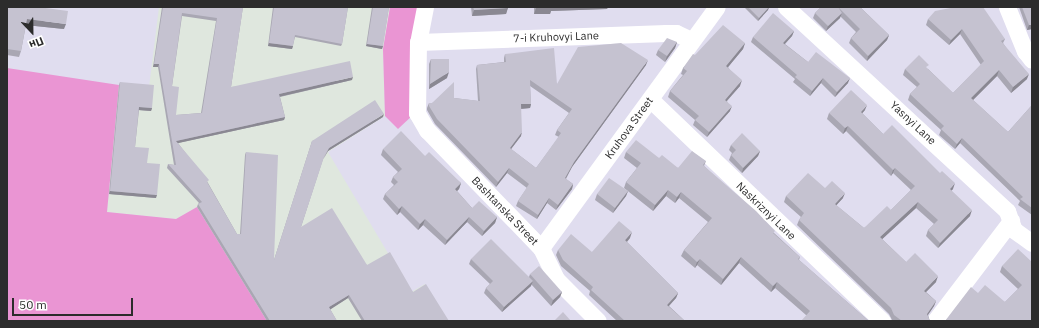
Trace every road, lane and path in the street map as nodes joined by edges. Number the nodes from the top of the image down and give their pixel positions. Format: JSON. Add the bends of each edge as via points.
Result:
{"nodes":[{"id":1,"x":425,"y":7,"type":"edge"},
{"id":2,"x":717,"y":7,"type":"edge"},
{"id":3,"x":786,"y":7,"type":"edge"},
{"id":4,"x":1007,"y":7,"type":"edge"},
{"id":5,"x":691,"y":40,"type":"junction"},
{"id":6,"x":418,"y":42,"type":"junction"},
{"id":7,"x":1032,"y":60,"type":"edge"},
{"id":8,"x":650,"y":99,"type":"junction"},
{"id":9,"x":1011,"y":221,"type":"junction"},
{"id":10,"x":1032,"y":243,"type":"edge"},
{"id":11,"x":541,"y":248,"type":"junction"},
{"id":12,"x":598,"y":321,"type":"edge"},
{"id":13,"x":882,"y":321,"type":"edge"},
{"id":14,"x":935,"y":321,"type":"edge"}],
"edges":[{"from":1,"to":6,"type":"street","name":"Bashtanska Street"},
{"from":2,"to":5,"type":"street","name":"Kruhova Street"},
{"from":3,"to":9,"type":"street","name":"Yasnyi Lane","via":[[1007,211]]},
{"from":4,"to":7,"type":"street","via":[[1025,51]]},
{"from":5,"to":6,"type":"street","name":"7-i Kruhovyi Lane","via":[[676,33],[666,33]]},
{"from":5,"to":8,"type":"street","name":"Kruhova Street"},
{"from":6,"to":11,"type":"street","name":"Bashtanska Street","via":[[417,113],[427,130]]},
{"from":8,"to":11,"type":"street","name":"Kruhova Street"},
{"from":8,"to":13,"type":"street","name":"Naskriznyi Lane"},
{"from":9,"to":10,"type":"street","name":"Yasnyi Lane","via":[[1014,230]]},
{"from":9,"to":14,"type":"street"},
{"from":11,"to":12,"type":"street","name":"Bashtanska Street","via":[[556,279]]}]}
